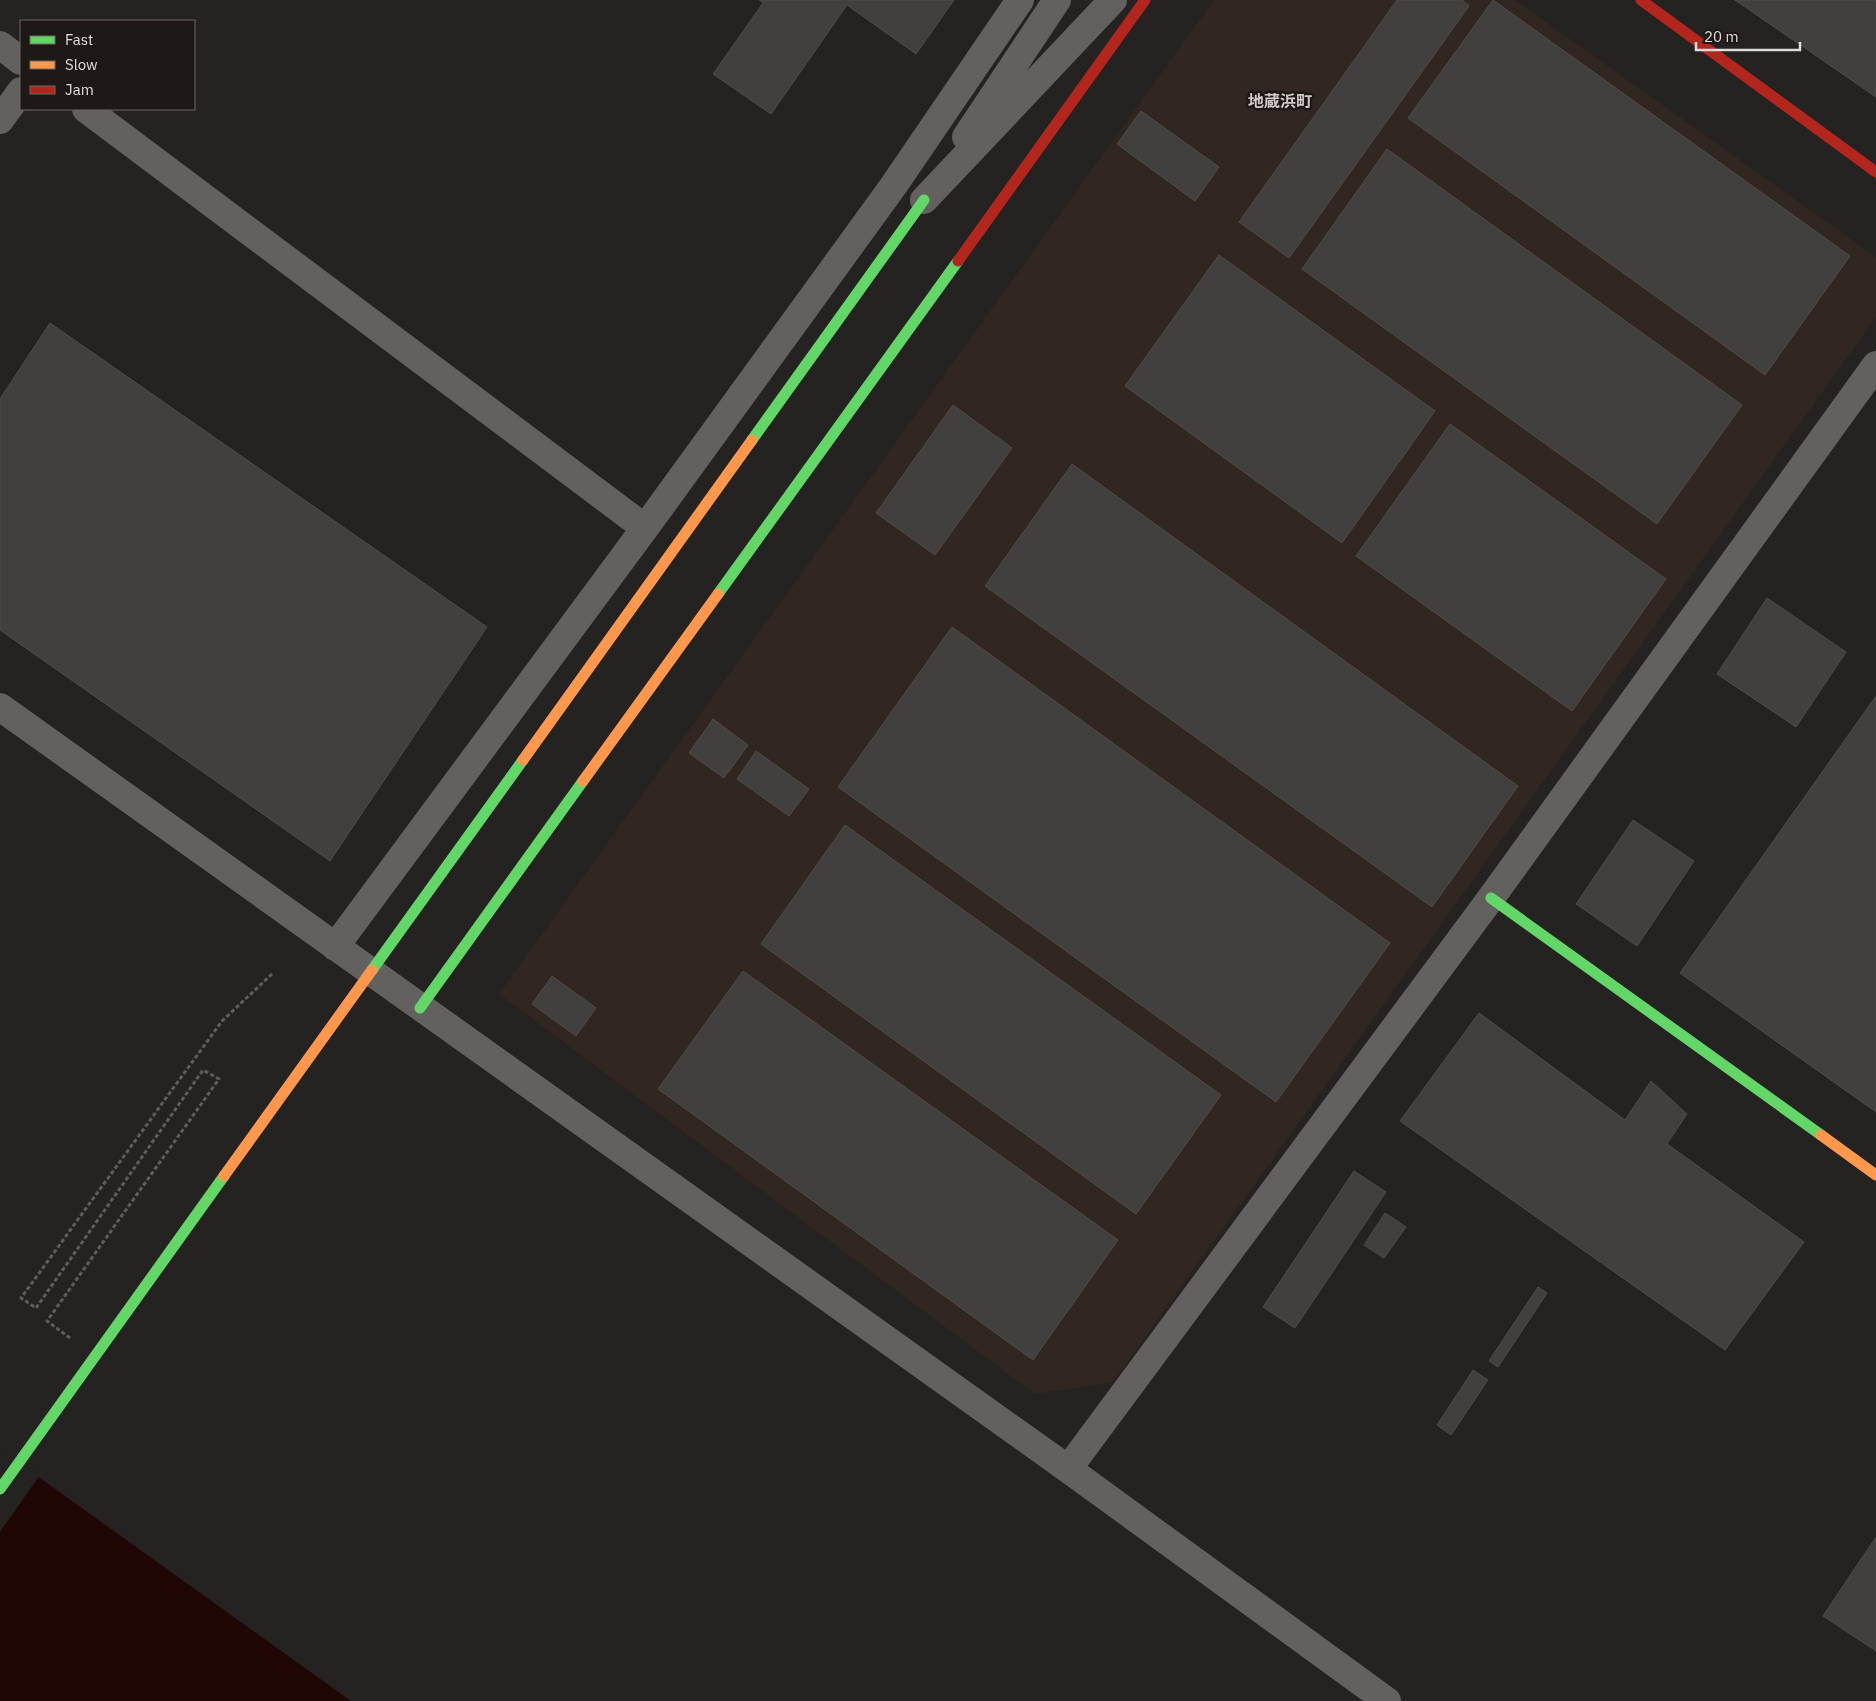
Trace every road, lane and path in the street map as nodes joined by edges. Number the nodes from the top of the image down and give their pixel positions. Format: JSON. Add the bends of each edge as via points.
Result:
{"nodes":[{"id":1,"x":1020,"y":0,"type":"edge"},
{"id":2,"x":1056,"y":0,"type":"edge"},
{"id":3,"x":1113,"y":0,"type":"edge"},
{"id":4,"x":1145,"y":0,"type":"edge"},
{"id":5,"x":1641,"y":0,"type":"edge"},
{"id":6,"x":0,"y":45,"type":"edge"},
{"id":7,"x":20,"y":60,"type":"edge"},
{"id":8,"x":20,"y":92,"type":"edge"},
{"id":9,"x":87,"y":110,"type":"edge"},
{"id":10,"x":0,"y":120,"type":"edge"},
{"id":11,"x":1876,"y":172,"type":"edge"},
{"id":12,"x":924,"y":200,"type":"junction"},
{"id":13,"x":1876,"y":365,"type":"edge"},
{"id":14,"x":645,"y":528,"type":"junction"},
{"id":15,"x":0,"y":707,"type":"edge"},
{"id":16,"x":1491,"y":898,"type":"junction"},
{"id":17,"x":335,"y":947,"type":"junction"},
{"id":18,"x":272,"y":974,"type":"dead end"},
{"id":19,"x":420,"y":1008,"type":"junction"},
{"id":20,"x":1876,"y":1175,"type":"edge"},
{"id":21,"x":66,"y":1347,"type":"dead end"},
{"id":22,"x":1068,"y":1469,"type":"junction"},
{"id":23,"x":0,"y":1490,"type":"edge"},
{"id":24,"x":1387,"y":1701,"type":"edge"}],
"edges":[{"from":1,"to":14,"type":"street","via":[[894,185]]},
{"from":2,"to":12,"type":"street"},
{"from":3,"to":12,"type":"street"},
{"from":4,"to":19,"type":"street"},
{"from":5,"to":11,"type":"street"},
{"from":6,"to":7,"type":"street"},
{"from":8,"to":10,"type":"street"},
{"from":9,"to":14,"type":"street"},
{"from":12,"to":23,"type":"street"},
{"from":13,"to":16,"type":"street"},
{"from":14,"to":17,"type":"street"},
{"from":15,"to":17,"type":"street"},
{"from":16,"to":20,"type":"street"},
{"from":16,"to":22,"type":"street"},
{"from":17,"to":19,"type":"street"},
{"from":18,"to":21,"type":"path","via":[[222,1021],[21,1298],[36,1308],[203,1070],[219,1079],[47,1321],[72,1339]]},
{"from":19,"to":22,"type":"street"},
{"from":22,"to":24,"type":"street"}]}
